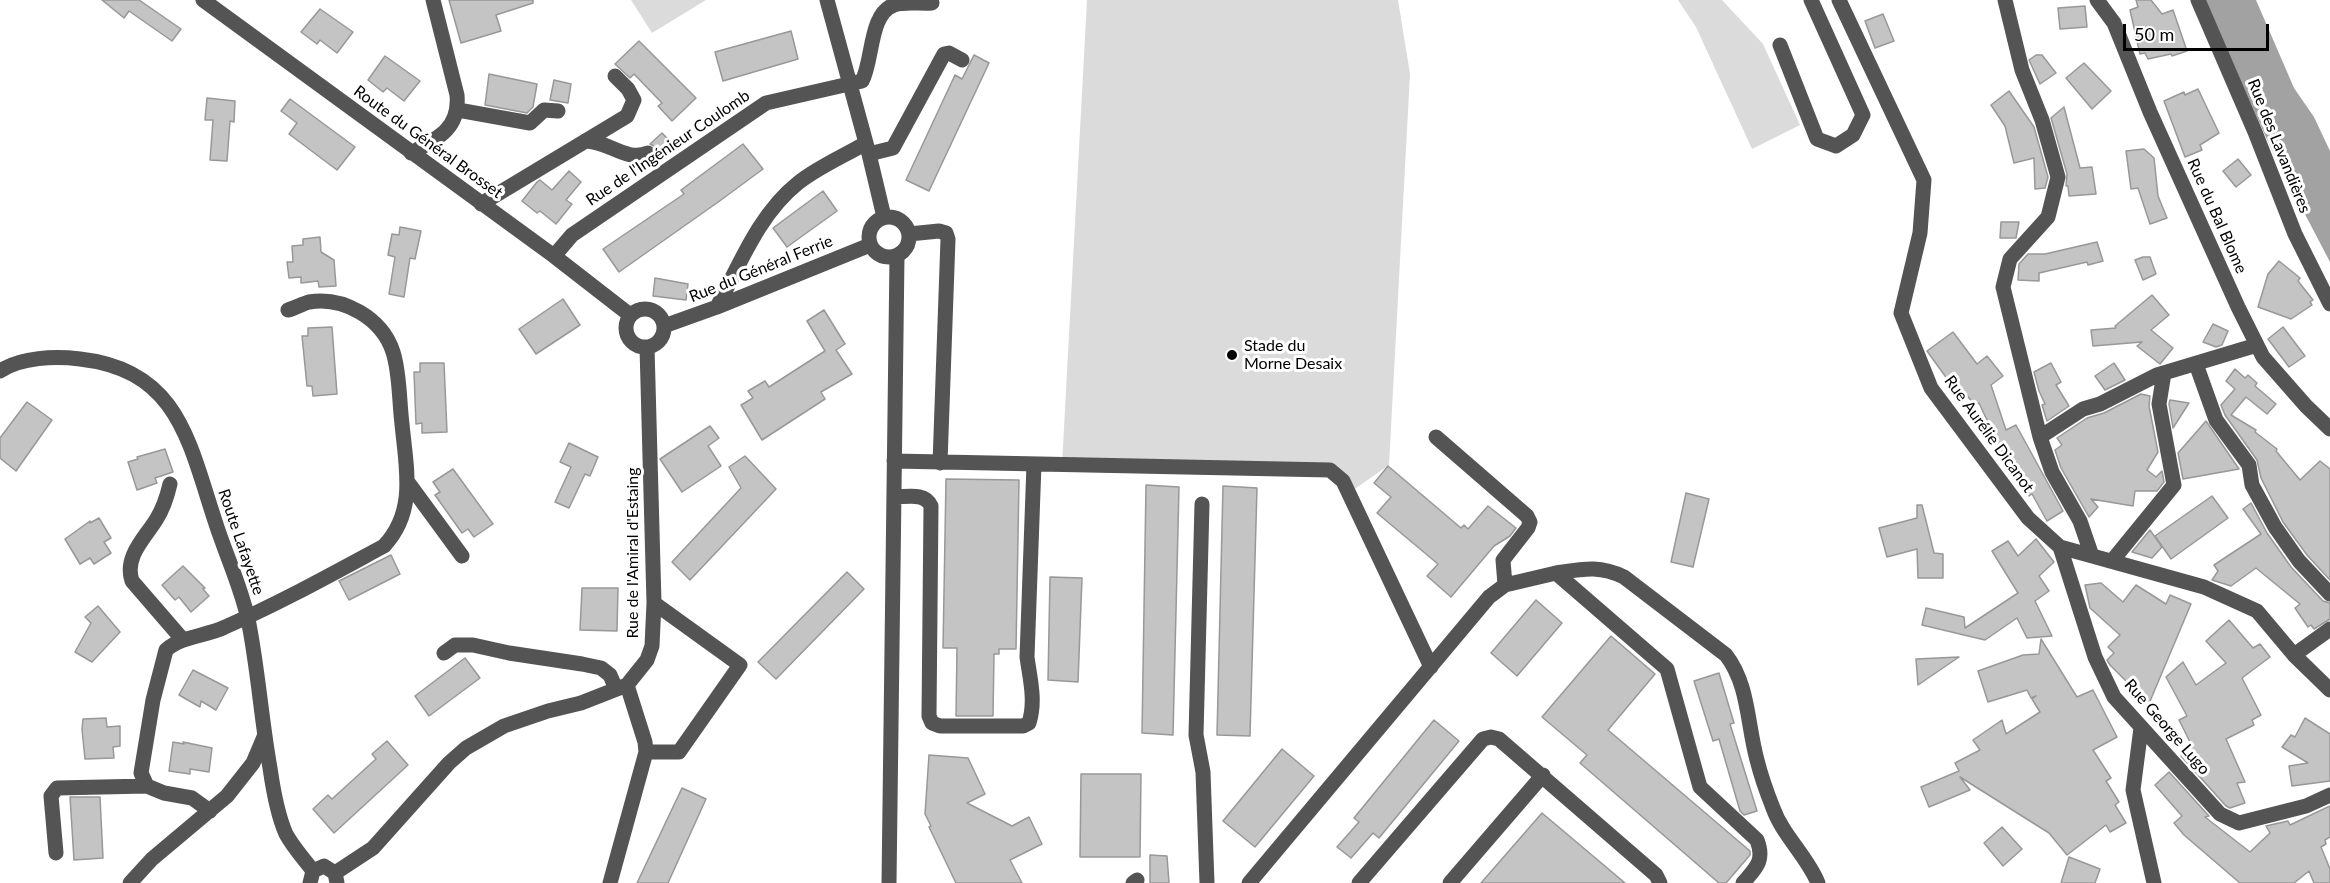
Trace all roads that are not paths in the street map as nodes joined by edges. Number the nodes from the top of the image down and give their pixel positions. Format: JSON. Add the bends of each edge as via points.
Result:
{"nodes":[{"id":1,"x":203,"y":0,"type":"edge"},
{"id":2,"x":433,"y":0,"type":"edge"},
{"id":3,"x":827,"y":0,"type":"edge"},
{"id":4,"x":1811,"y":0,"type":"edge"},
{"id":5,"x":1839,"y":0,"type":"edge"},
{"id":6,"x":2004,"y":0,"type":"edge"},
{"id":7,"x":2097,"y":0,"type":"edge"},
{"id":8,"x":2198,"y":0,"type":"edge"},
{"id":9,"x":932,"y":3,"type":"dead end"},
{"id":10,"x":1780,"y":45,"type":"dead end"},
{"id":11,"x":962,"y":60,"type":"dead end"},
{"id":12,"x":615,"y":75,"type":"dead end"},
{"id":13,"x":849,"y":84,"type":"junction"},
{"id":14,"x":458,"y":110,"type":"junction"},
{"id":15,"x":558,"y":111,"type":"dead end"},
{"id":16,"x":585,"y":141,"type":"junction"},
{"id":17,"x":868,"y":148,"type":"junction"},
{"id":18,"x":411,"y":153,"type":"junction"},
{"id":19,"x":648,"y":153,"type":"dead end"},
{"id":20,"x":481,"y":204,"type":"junction"},
{"id":21,"x":884,"y":217,"type":"junction"},
{"id":22,"x":909,"y":234,"type":"junction"},
{"id":23,"x":870,"y":245,"type":"junction"},
{"id":24,"x":555,"y":255,"type":"junction"},
{"id":25,"x":897,"y":256,"type":"junction"},
{"id":26,"x":2330,"y":304,"type":"edge"},
{"id":27,"x":717,"y":307,"type":"junction"},
{"id":28,"x":288,"y":310,"type":"dead end"},
{"id":29,"x":630,"y":315,"type":"junction"},
{"id":30,"x":664,"y":326,"type":"junction"},
{"id":31,"x":2257,"y":345,"type":"junction"},
{"id":32,"x":646,"y":347,"type":"junction"},
{"id":33,"x":2196,"y":364,"type":"junction"},
{"id":34,"x":0,"y":371,"type":"edge"},
{"id":35,"x":2164,"y":373,"type":"junction"},
{"id":36,"x":2330,"y":429,"type":"edge"},
{"id":37,"x":1436,"y":437,"type":"dead end"},
{"id":38,"x":2040,"y":437,"type":"junction"},
{"id":39,"x":894,"y":462,"type":"junction"},
{"id":40,"x":940,"y":463,"type":"junction"},
{"id":41,"x":1034,"y":464,"type":"junction"},
{"id":42,"x":406,"y":480,"type":"junction"},
{"id":43,"x":170,"y":484,"type":"dead end"},
{"id":44,"x":894,"y":497,"type":"junction"},
{"id":45,"x":1202,"y":504,"type":"dead end"},
{"id":46,"x":2060,"y":547,"type":"junction"},
{"id":47,"x":462,"y":555,"type":"dead end"},
{"id":48,"x":2092,"y":556,"type":"junction"},
{"id":49,"x":2112,"y":561,"type":"junction"},
{"id":50,"x":1557,"y":573,"type":"junction"},
{"id":51,"x":1505,"y":585,"type":"junction"},
{"id":52,"x":2330,"y":594,"type":"edge"},
{"id":53,"x":654,"y":603,"type":"junction"},
{"id":54,"x":248,"y":617,"type":"junction"},
{"id":55,"x":2330,"y":629,"type":"edge"},
{"id":56,"x":183,"y":640,"type":"junction"},
{"id":57,"x":444,"y":652,"type":"dead end"},
{"id":58,"x":2294,"y":655,"type":"junction"},
{"id":59,"x":1431,"y":667,"type":"junction"},
{"id":60,"x":621,"y":687,"type":"junction"},
{"id":61,"x":2330,"y":690,"type":"edge"},
{"id":62,"x":2141,"y":728,"type":"junction"},
{"id":63,"x":264,"y":737,"type":"junction"},
{"id":64,"x":646,"y":752,"type":"junction"},
{"id":65,"x":1543,"y":775,"type":"junction"},
{"id":66,"x":147,"y":786,"type":"junction"},
{"id":67,"x":2330,"y":795,"type":"edge"},
{"id":68,"x":210,"y":811,"type":"junction"},
{"id":69,"x":56,"y":853,"type":"dead end"},
{"id":70,"x":312,"y":877,"type":"edge"},
{"id":71,"x":336,"y":878,"type":"edge"},
{"id":72,"x":2156,"y":882,"type":"edge"},
{"id":73,"x":130,"y":883,"type":"edge"},
{"id":74,"x":610,"y":883,"type":"edge"},
{"id":75,"x":889,"y":883,"type":"edge"},
{"id":76,"x":1207,"y":883,"type":"edge"},
{"id":77,"x":1249,"y":883,"type":"edge"},
{"id":78,"x":1359,"y":883,"type":"edge"},
{"id":79,"x":1450,"y":883,"type":"edge"},
{"id":80,"x":1660,"y":883,"type":"edge"},
{"id":81,"x":1743,"y":883,"type":"edge"},
{"id":82,"x":1818,"y":883,"type":"edge"}],
"edges":[{"from":1,"to":18,"type":"street","name":"Route du Général Brosset"},
{"from":2,"to":14,"type":"street","via":[[458,95]]},
{"from":3,"to":13,"type":"street"},
{"from":4,"to":10,"type":"street","via":[[1863,115],[1853,135],[1836,146],[1817,139]]},
{"from":5,"to":46,"type":"street","name":"Rue Aurélie Dicanot","via":[[1924,180],[1920,233],[1900,313],[1931,388],[2028,518]]},
{"from":6,"to":38,"type":"street","via":[[2022,70],[2042,120],[2058,177],[2048,217],[2010,259],[2003,287]]},
{"from":7,"to":31,"type":"street","name":"Rue du Bal Blome","via":[[2114,23],[2150,112]]},
{"from":8,"to":26,"type":"street","name":"Rue des Lavandières","via":[[2295,234]]},
{"from":9,"to":13,"type":"street","via":[[893,5],[885,11],[876,25],[868,70],[862,81]]},
{"from":11,"to":17,"type":"street","via":[[944,54],[893,148]]},
{"from":12,"to":16,"type":"street","via":[[634,99],[632,107],[627,116]]},
{"from":13,"to":17,"type":"street"},
{"from":13,"to":24,"type":"street","name":"Rue de l'Ingénieur Coulomb","via":[[756,109],[572,235]]},
{"from":14,"to":15,"type":"street","via":[[530,123],[544,110]]},
{"from":14,"to":18,"type":"street","via":[[442,135]]},
{"from":16,"to":19,"type":"street","via":[[598,141],[629,156]]},
{"from":16,"to":20,"type":"street"},
{"from":17,"to":21,"type":"street"},
{"from":17,"to":27,"type":"street","via":[[792,188],[759,228]]},
{"from":18,"to":20,"type":"street","name":"Route du Général Brosset"},
{"from":20,"to":24,"type":"street","name":"Route du Général Brosset"},
{"from":21,"to":22,"type":"street","via":[[903,222]]},
{"from":21,"to":23,"type":"street","via":[[873,225]]},
{"from":22,"to":25,"type":"street","via":[[907,247]]},
{"from":22,"to":40,"type":"street","via":[[939,231],[946,233],[948,239]]},
{"from":23,"to":25,"type":"street","via":[[884,257]]},
{"from":23,"to":27,"type":"street","name":"Rue du Général Ferrie"},
{"from":24,"to":29,"type":"street","name":"Route du Général Brosset"},
{"from":25,"to":39,"type":"street"},
{"from":27,"to":30,"type":"street","name":"Rue du Général Ferrie"},
{"from":28,"to":42,"type":"street","via":[[310,302],[342,305],[363,313],[381,332],[396,365]]},
{"from":29,"to":30,"type":"street","via":[[641,309],[653,310]]},
{"from":29,"to":32,"type":"street","via":[[626,327],[629,339]]},
{"from":30,"to":32,"type":"street","via":[[657,342]]},
{"from":31,"to":33,"type":"street"},
{"from":31,"to":36,"type":"street","name":"Rue du Bal Blome","via":[[2263,357]]},
{"from":32,"to":53,"type":"street","name":"Rue de l'Amiral d'Estaing"},
{"from":33,"to":35,"type":"street"},
{"from":33,"to":52,"type":"street","via":[[2216,420],[2249,465],[2252,485],[2275,527],[2299,561]]},
{"from":34,"to":54,"type":"street","name":"Route Lafayette","via":[[38,359],[97,361],[132,372],[163,398],[188,440]]},
{"from":35,"to":38,"type":"street","via":[[2083,409]]},
{"from":35,"to":49,"type":"street","via":[[2159,404],[2174,485]]},
{"from":37,"to":51,"type":"street","via":[[1530,522],[1503,560]]},
{"from":38,"to":48,"type":"street","via":[[2052,472],[2080,521]]},
{"from":39,"to":40,"type":"street"},
{"from":39,"to":44,"type":"street"},
{"from":40,"to":41,"type":"street"},
{"from":41,"to":44,"type":"street","via":[[1026,657],[1032,680],[1031,717],[1023,726],[932,723],[931,506],[922,496]]},
{"from":41,"to":59,"type":"street","via":[[1330,470],[1343,481]]},
{"from":42,"to":47,"type":"street"},
{"from":42,"to":54,"type":"street","via":[[405,512],[384,546]]},
{"from":43,"to":56,"type":"street","via":[[156,520],[136,547],[130,574]]},
{"from":44,"to":75,"type":"street"},
{"from":45,"to":76,"type":"street","via":[[1196,735],[1203,772]]},
{"from":46,"to":48,"type":"street","name":"Rue Aurélie Dicanot"},
{"from":46,"to":62,"type":"street","name":"Rue George Lugo","via":[[2095,657],[2114,698]]},
{"from":48,"to":49,"type":"street","name":"Rue Aurélie Dicanot"},
{"from":49,"to":58,"type":"street","name":"Rue Aurélie Dicanot","via":[[2204,587],[2257,611]]},
{"from":50,"to":51,"type":"street"},
{"from":50,"to":81,"type":"street","via":[[1667,669],[1700,787],[1757,840],[1762,852],[1758,865]]},
{"from":50,"to":82,"type":"street","via":[[1589,568],[1609,570],[1624,577],[1726,655],[1742,685],[1757,760],[1779,823],[1812,868]]},
{"from":51,"to":59,"type":"street","via":[[1489,597]]},
{"from":53,"to":60,"type":"street","name":"Rue de l'Amiral d'Estaing","via":[[652,646],[647,660]]},
{"from":53,"to":64,"type":"street","via":[[740,665],[679,752]]},
{"from":54,"to":56,"type":"street","via":[[215,632]]},
{"from":54,"to":63,"type":"street","name":"Route Lafayette"},
{"from":55,"to":58,"type":"street"},
{"from":56,"to":66,"type":"street","via":[[172,644],[161,661],[141,773]]},
{"from":57,"to":60,"type":"street","via":[[455,645],[473,645],[582,664],[601,668]]},
{"from":58,"to":61,"type":"street","name":"Rue Aurélie Dicanot"},
{"from":59,"to":77,"type":"street"},
{"from":60,"to":64,"type":"street"},
{"from":60,"to":71,"type":"street","name":"Rue de l'Amiral d'Estaing","via":[[504,726],[466,748],[373,848]]},
{"from":62,"to":67,"type":"street","name":"Rue George Lugo","via":[[2220,814],[2238,823],[2306,806]]},
{"from":62,"to":72,"type":"street","via":[[2133,790]]},
{"from":63,"to":68,"type":"street","via":[[244,776]]},
{"from":63,"to":70,"type":"street","name":"Route Lafayette","via":[[286,833]]},
{"from":64,"to":74,"type":"street"},
{"from":65,"to":78,"type":"street","via":[[1499,739],[1483,739]]},
{"from":65,"to":79,"type":"street"},
{"from":65,"to":80,"type":"street","via":[[1656,875]]},
{"from":66,"to":68,"type":"street","via":[[192,798]]},
{"from":66,"to":69,"type":"street","via":[[57,788],[51,796]]},
{"from":68,"to":73,"type":"street","via":[[152,859]]},
{"from":70,"to":71,"type":"street","via":[[324,866]]}]}
